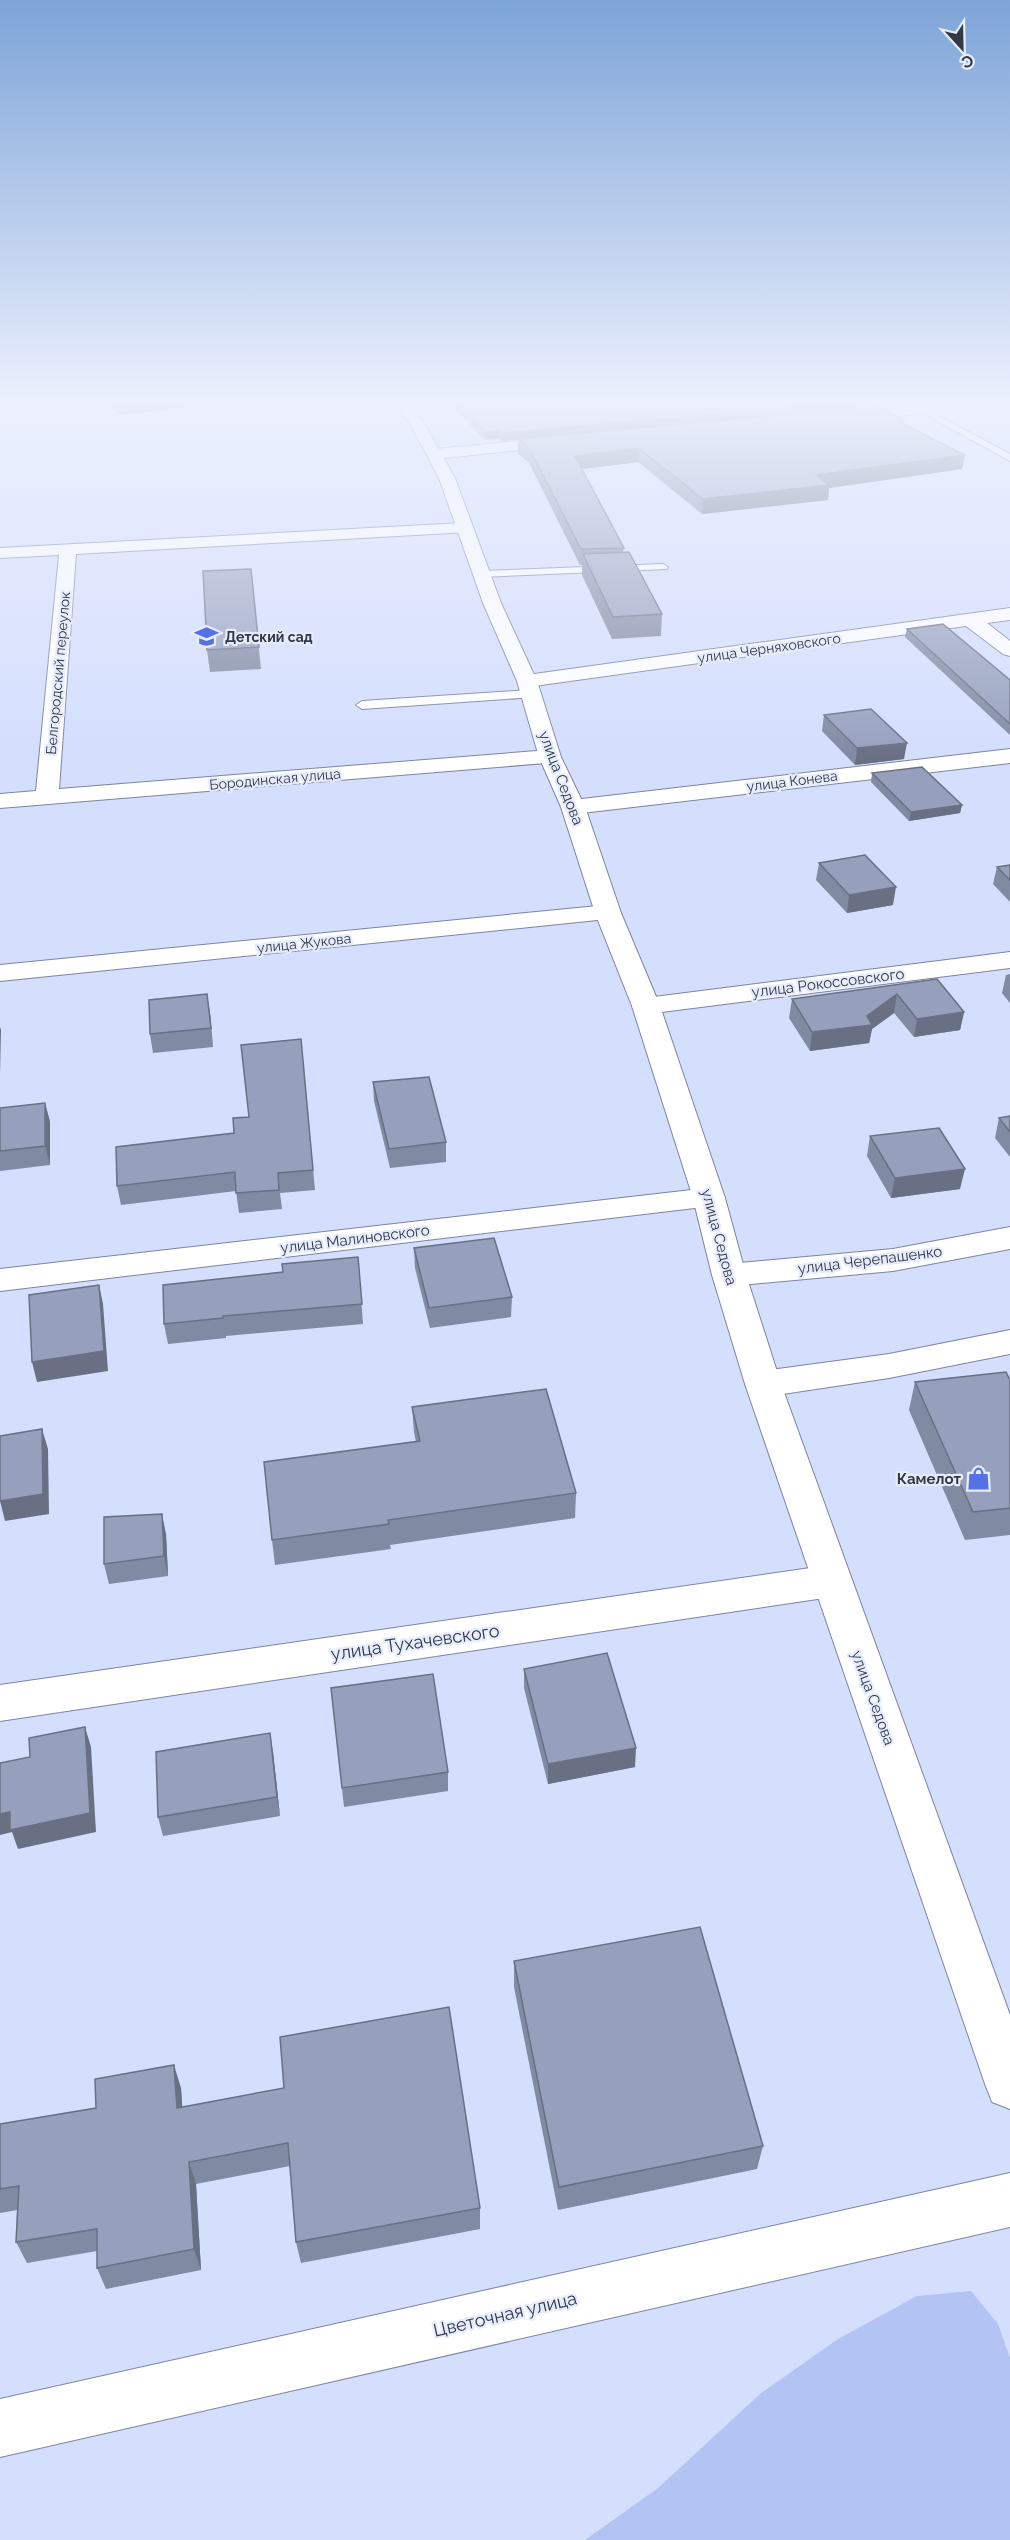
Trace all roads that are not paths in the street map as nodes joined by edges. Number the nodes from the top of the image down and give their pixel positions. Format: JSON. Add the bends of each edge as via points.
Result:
{"nodes":[{"id":1,"x":461,"y":523,"type":"edge"},
{"id":2,"x":463,"y":528,"type":"junction"},
{"id":3,"x":68,"y":549,"type":"junction"},
{"id":4,"x":0,"y":553,"type":"edge"},
{"id":5,"x":663,"y":567,"type":"dead end"},
{"id":6,"x":481,"y":574,"type":"junction"},
{"id":7,"x":1010,"y":614,"type":"edge"},
{"id":8,"x":971,"y":620,"type":"junction"},
{"id":9,"x":1010,"y":650,"type":"edge"},
{"id":10,"x":529,"y":687,"type":"junction"},
{"id":11,"x":362,"y":705,"type":"dead end"},
{"id":12,"x":1010,"y":756,"type":"edge"},
{"id":13,"x":550,"y":757,"type":"junction"},
{"id":14,"x":47,"y":797,"type":"junction"},
{"id":15,"x":0,"y":801,"type":"edge"},
{"id":16,"x":573,"y":807,"type":"junction"},
{"id":17,"x":608,"y":913,"type":"junction"},
{"id":18,"x":1010,"y":960,"type":"edge"},
{"id":19,"x":0,"y":974,"type":"edge"},
{"id":20,"x":646,"y":1006,"type":"junction"},
{"id":21,"x":710,"y":1198,"type":"junction"},
{"id":22,"x":1010,"y":1238,"type":"edge"},
{"id":23,"x":729,"y":1275,"type":"junction"},
{"id":24,"x":0,"y":1280,"type":"edge"},
{"id":25,"x":1010,"y":1342,"type":"edge"},
{"id":26,"x":763,"y":1384,"type":"junction"},
{"id":27,"x":831,"y":1581,"type":"junction"},
{"id":28,"x":0,"y":1703,"type":"edge"},
{"id":29,"x":1010,"y":2084,"type":"edge"},
{"id":30,"x":1010,"y":2199,"type":"edge"},
{"id":31,"x":0,"y":2428,"type":"edge"}],
"edges":[{"from":1,"to":2,"type":"street","name":"улица Седова"},
{"from":2,"to":3,"type":"street"},
{"from":2,"to":6,"type":"street","name":"улица Седова"},
{"from":3,"to":4,"type":"street"},
{"from":3,"to":14,"type":"street","name":"Белгородский переулок"},
{"from":5,"to":6,"type":"lane"},
{"from":6,"to":10,"type":"street","name":"улица Седова"},
{"from":7,"to":8,"type":"street","name":"улица Черняховского"},
{"from":8,"to":9,"type":"street"},
{"from":8,"to":10,"type":"street","name":"улица Черняховского"},
{"from":10,"to":11,"type":"lane"},
{"from":10,"to":13,"type":"street","name":"улица Седова"},
{"from":12,"to":16,"type":"street","name":"улица Конева"},
{"from":13,"to":14,"type":"street","name":"Бородинская улица"},
{"from":13,"to":16,"type":"street","name":"улица Седова"},
{"from":14,"to":15,"type":"street","name":"Бородинская улица"},
{"from":16,"to":17,"type":"street","name":"улица Седова"},
{"from":17,"to":19,"type":"street","name":"улица Жукова"},
{"from":17,"to":20,"type":"street","name":"улица Седова"},
{"from":18,"to":20,"type":"street","name":"улица Рокоссовского"},
{"from":20,"to":21,"type":"street","name":"улица Седова"},
{"from":21,"to":23,"type":"street","name":"улица Седова"},
{"from":21,"to":24,"type":"street","name":"улица Малиновского"},
{"from":22,"to":23,"type":"street","name":"улица Черепашенко","via":[[893,1260]]},
{"from":23,"to":26,"type":"street","name":"улица Седова"},
{"from":25,"to":26,"type":"street","via":[[900,1364]]},
{"from":26,"to":27,"type":"street","name":"улица Седова"},
{"from":27,"to":28,"type":"street","name":"улица Тухачевского"},
{"from":27,"to":29,"type":"street","name":"улица Седова"},
{"from":30,"to":31,"type":"street","name":"Цветочная улица"}]}
